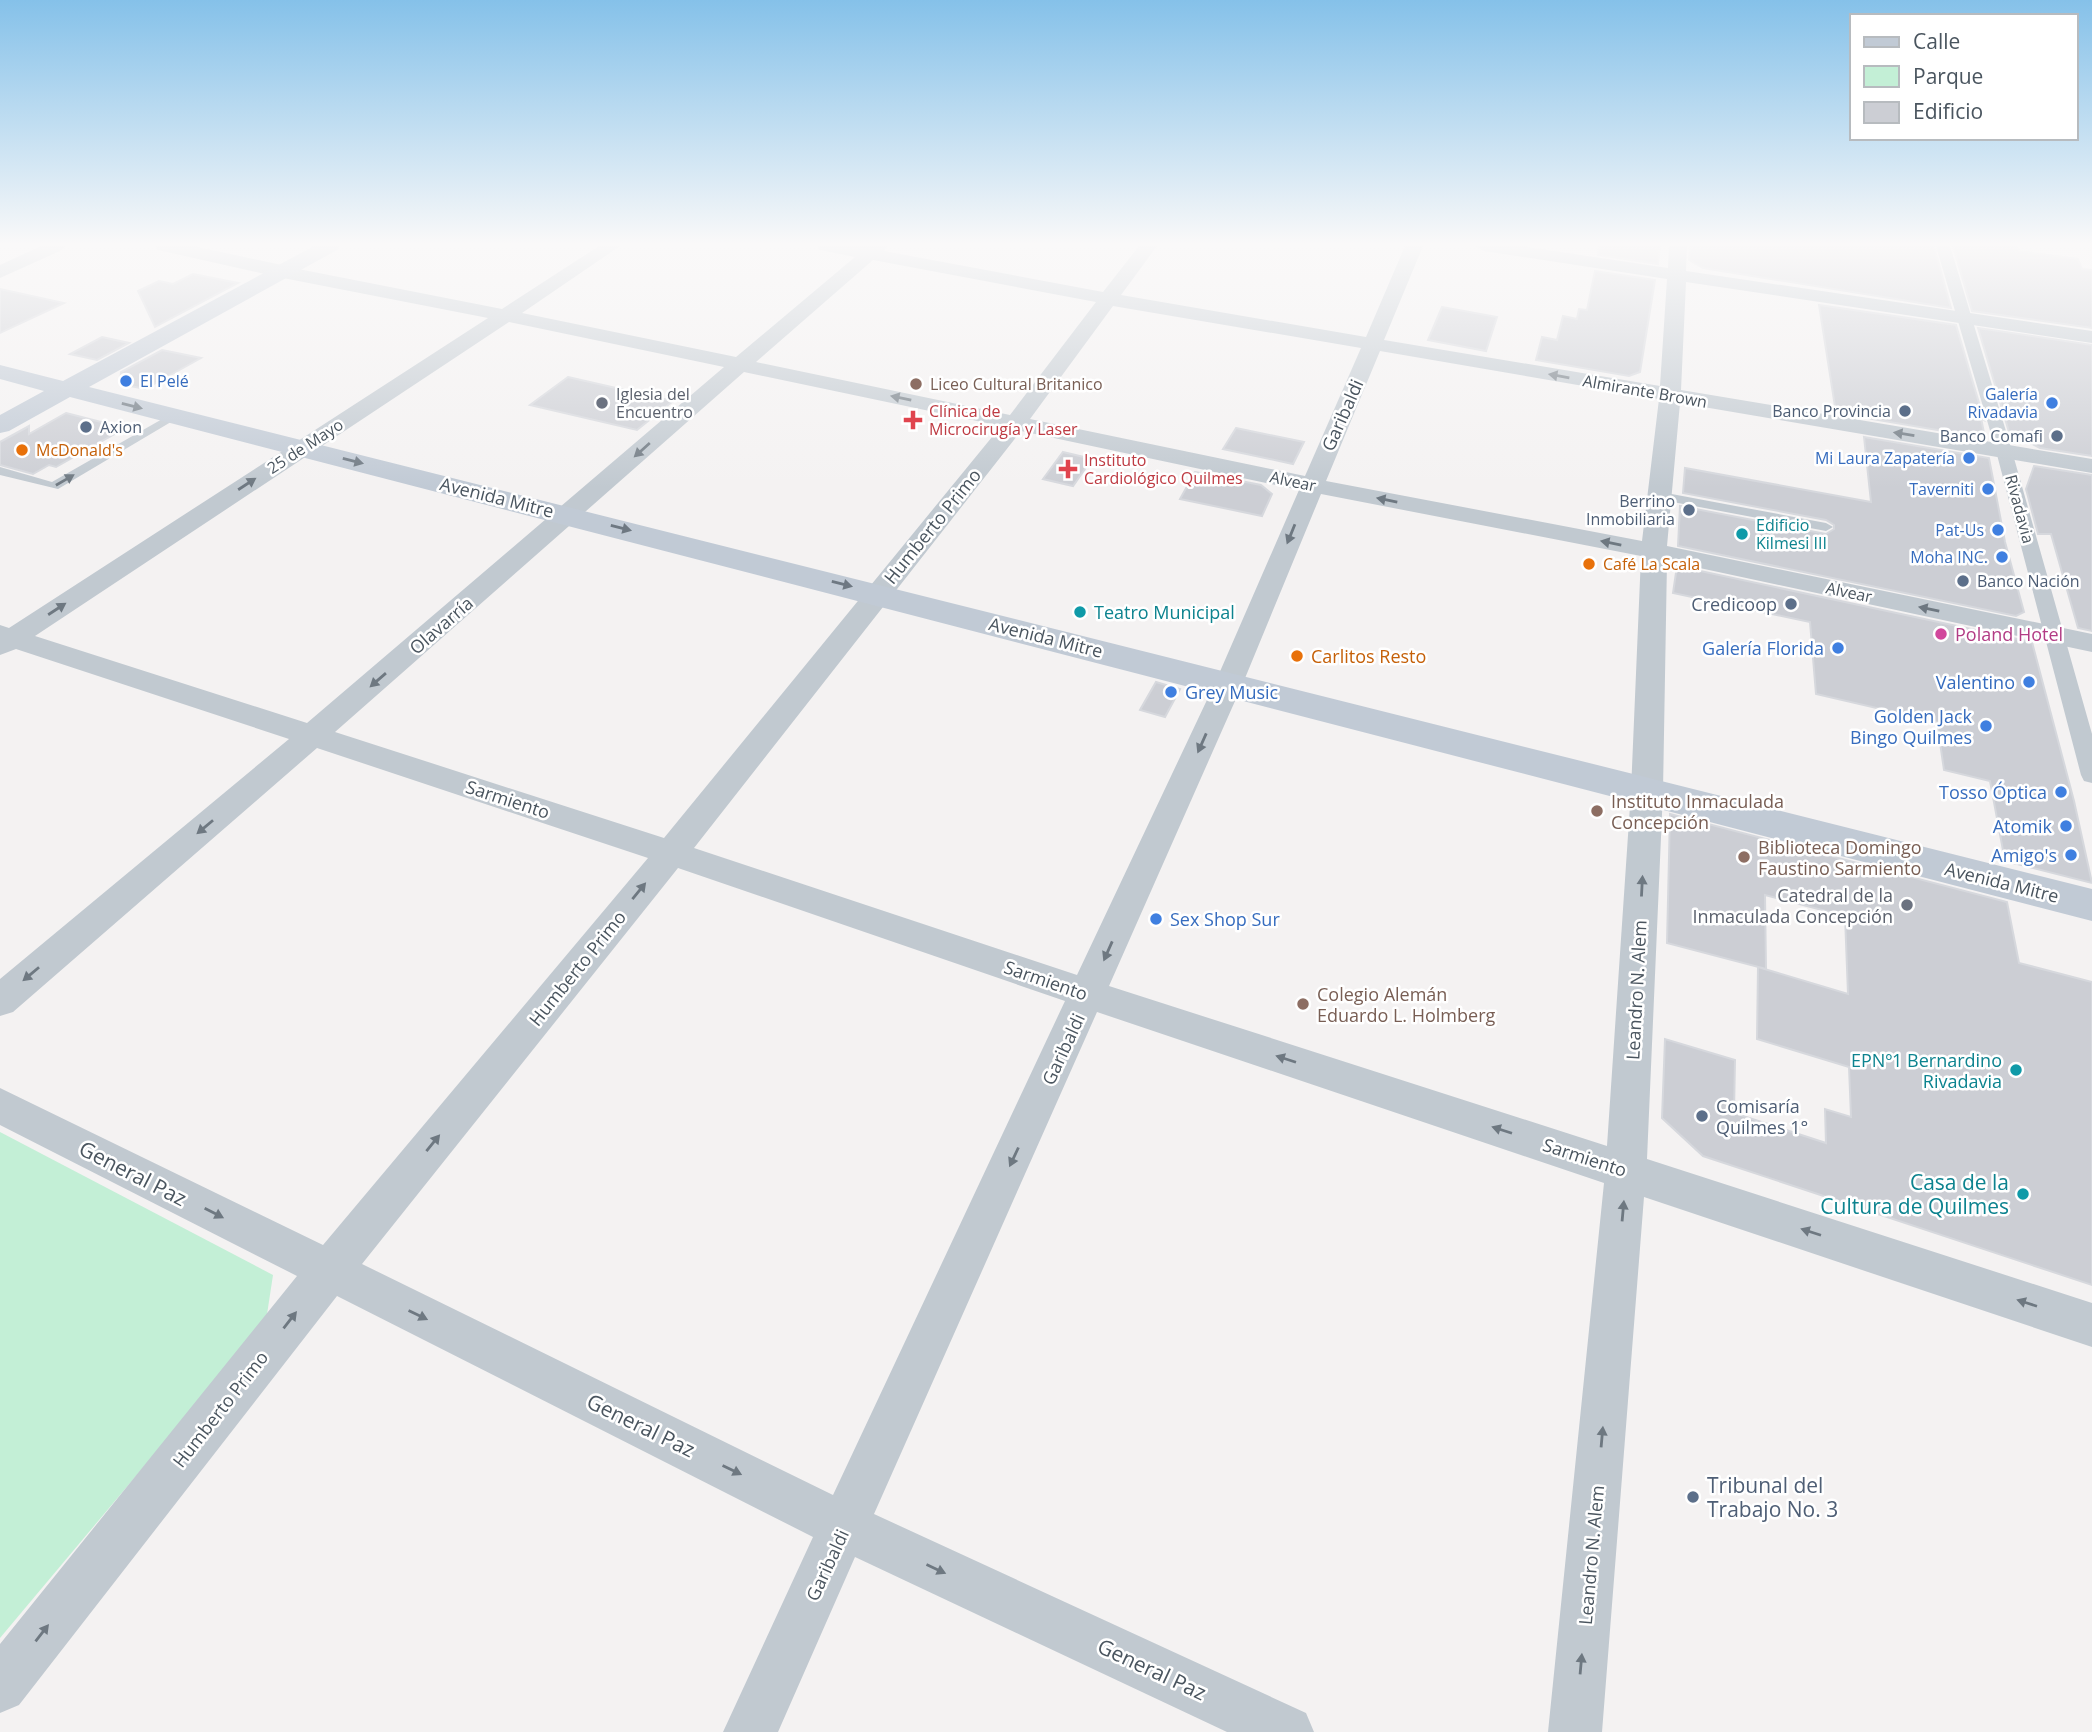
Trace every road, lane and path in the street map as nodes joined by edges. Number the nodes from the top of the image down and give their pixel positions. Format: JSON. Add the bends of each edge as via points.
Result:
{"nodes":[{"id":1,"x":181,"y":327,"type":"edge"},
{"id":2,"x":487,"y":327,"type":"edge"},
{"id":3,"x":561,"y":327,"type":"edge"},
{"id":4,"x":784,"y":327,"type":"edge"},
{"id":5,"x":1087,"y":327,"type":"edge"},
{"id":6,"x":1272,"y":327,"type":"edge"},
{"id":7,"x":1380,"y":327,"type":"edge"},
{"id":8,"x":1674,"y":327,"type":"edge"},
{"id":9,"x":1968,"y":327,"type":"edge"},
{"id":10,"x":2027,"y":327,"type":"edge"},
{"id":11,"x":2092,"y":337,"type":"edge"},
{"id":12,"x":1373,"y":344,"type":"junction"},
{"id":13,"x":740,"y":365,"type":"junction"},
{"id":14,"x":0,"y":372,"type":"edge"},
{"id":15,"x":66,"y":389,"type":"junction"},
{"id":16,"x":1670,"y":396,"type":"junction"},
{"id":17,"x":175,"y":416,"type":"junction"},
{"id":18,"x":1016,"y":422,"type":"junction"},
{"id":19,"x":0,"y":425,"type":"edge"},
{"id":20,"x":300,"y":449,"type":"junction"},
{"id":21,"x":2004,"y":451,"type":"junction"},
{"id":22,"x":2092,"y":466,"type":"edge"},
{"id":23,"x":0,"y":471,"type":"edge"},
{"id":24,"x":1311,"y":485,"type":"junction"},
{"id":25,"x":1661,"y":496,"type":"junction"},
{"id":26,"x":569,"y":515,"type":"junction"},
{"id":27,"x":1826,"y":527,"type":"dead end"},
{"id":28,"x":1654,"y":551,"type":"junction"},
{"id":29,"x":877,"y":593,"type":"junction"},
{"id":30,"x":2055,"y":636,"type":"junction"},
{"id":31,"x":4,"y":640,"type":"edge"},
{"id":32,"x":2092,"y":643,"type":"edge"},
{"id":33,"x":1229,"y":683,"type":"junction"},
{"id":34,"x":313,"y":735,"type":"junction"},
{"id":35,"x":2092,"y":775,"type":"edge"},
{"id":36,"x":1647,"y":791,"type":"junction"},
{"id":37,"x":671,"y":853,"type":"junction"},
{"id":38,"x":2092,"y":905,"type":"edge"},
{"id":39,"x":1088,"y":995,"type":"junction"},
{"id":40,"x":0,"y":1001,"type":"edge"},
{"id":41,"x":0,"y":1106,"type":"edge"},
{"id":42,"x":1626,"y":1171,"type":"junction"},
{"id":43,"x":329,"y":1270,"type":"junction"},
{"id":44,"x":2092,"y":1325,"type":"edge"},
{"id":45,"x":844,"y":1526,"type":"junction"},
{"id":46,"x":0,"y":1686,"type":"edge"},
{"id":47,"x":750,"y":1732,"type":"edge"},
{"id":48,"x":1287,"y":1732,"type":"edge"},
{"id":49,"x":1575,"y":1732,"type":"edge"}],
"edges":[{"from":1,"to":15,"type":"main road"},
{"from":2,"to":20,"type":"street","name":"25 de Mayo"},
{"from":3,"to":13,"type":"street","name":"Alvear"},
{"from":4,"to":13,"type":"street","name":"Olavarría"},
{"from":5,"to":18,"type":"street","name":"Humberto Primo"},
{"from":6,"to":12,"type":"street","name":"Almirante Brown"},
{"from":7,"to":12,"type":"street","name":"Garibaldi"},
{"from":8,"to":16,"type":"street","name":"Leandro N. Alem"},
{"from":9,"to":21,"type":"street","name":"Rivadavia"},
{"from":10,"to":11,"type":"street"},
{"from":16,"to":12,"type":"street","name":"Almirante Brown","one_way":true},
{"from":12,"to":24,"type":"street","name":"Garibaldi"},
{"from":18,"to":13,"type":"street","name":"Alvear","one_way":true},
{"from":13,"to":26,"type":"street","name":"Olavarría","one_way":true},
{"from":14,"to":15,"type":"main road","name":"Avenida Mitre"},
{"from":15,"to":17,"type":"main road","name":"Avenida Mitre","one_way":true},
{"from":15,"to":19,"type":"main road"},
{"from":21,"to":16,"type":"street","name":"Almirante Brown","one_way":true},
{"from":16,"to":25,"type":"street","name":"Leandro N. Alem"},
{"from":17,"to":20,"type":"main road","name":"Avenida Mitre"},
{"from":23,"to":17,"type":"lane","one_way":true,"via":[[54,486]]},
{"from":18,"to":24,"type":"street","name":"Alvear"},
{"from":18,"to":29,"type":"street","name":"Humberto Primo"},
{"from":20,"to":26,"type":"main road","name":"Avenida Mitre","one_way":true},
{"from":31,"to":20,"type":"street","name":"25 de Mayo","one_way":true},
{"from":21,"to":22,"type":"street","name":"Almirante Brown"},
{"from":21,"to":30,"type":"street","name":"Rivadavia"},
{"from":28,"to":24,"type":"street","name":"Alvear","one_way":true},
{"from":24,"to":33,"type":"street","name":"Garibaldi","one_way":true},
{"from":25,"to":27,"type":"lane"},
{"from":25,"to":28,"type":"street","name":"Leandro N. Alem"},
{"from":26,"to":29,"type":"main road","name":"Avenida Mitre","one_way":true},
{"from":26,"to":34,"type":"street","name":"Olavarría","one_way":true},
{"from":30,"to":28,"type":"street","name":"Alvear","one_way":true},
{"from":28,"to":36,"type":"street","name":"Leandro N. Alem"},
{"from":29,"to":33,"type":"main road","name":"Avenida Mitre"},
{"from":29,"to":37,"type":"street","name":"Humberto Primo"},
{"from":30,"to":32,"type":"street","name":"Alvear"},
{"from":30,"to":35,"type":"street","name":"Rivadavia"},
{"from":31,"to":34,"type":"street","name":"Sarmiento"},
{"from":33,"to":36,"type":"main road","name":"Avenida Mitre"},
{"from":33,"to":39,"type":"street","name":"Garibaldi","one_way":true},
{"from":34,"to":37,"type":"street","name":"Sarmiento"},
{"from":34,"to":40,"type":"street","name":"Olavarría","one_way":true},
{"from":36,"to":38,"type":"main road","name":"Avenida Mitre"},
{"from":42,"to":36,"type":"street","name":"Leandro N. Alem","one_way":true},
{"from":37,"to":39,"type":"street","name":"Sarmiento"},
{"from":43,"to":37,"type":"street","name":"Humberto Primo","one_way":true},
{"from":42,"to":39,"type":"street","name":"Sarmiento","one_way":true},
{"from":39,"to":45,"type":"street","name":"Garibaldi","one_way":true},
{"from":41,"to":43,"type":"street","name":"General Paz","one_way":true},
{"from":44,"to":42,"type":"street","name":"Sarmiento","one_way":true},
{"from":49,"to":42,"type":"street","name":"Leandro N. Alem","one_way":true},
{"from":43,"to":45,"type":"street","name":"General Paz","one_way":true},
{"from":46,"to":43,"type":"street","name":"Humberto Primo","one_way":true},
{"from":45,"to":47,"type":"street","name":"Garibaldi"},
{"from":45,"to":48,"type":"street","name":"General Paz","one_way":true}]}
